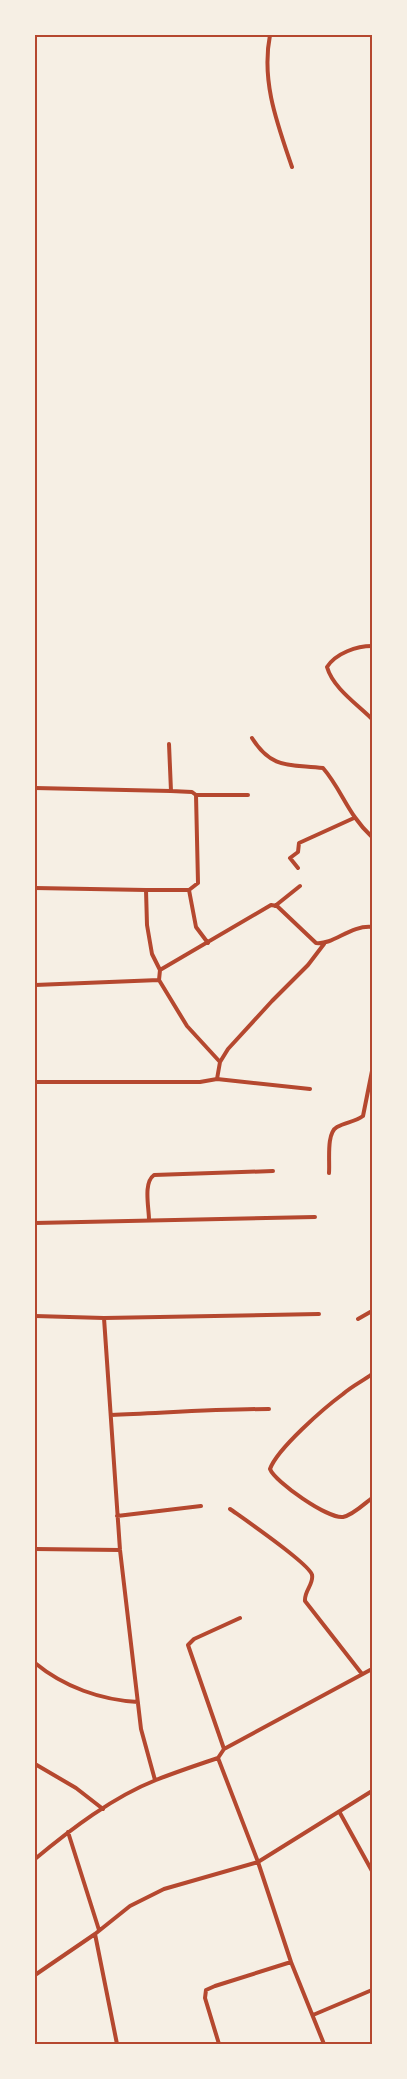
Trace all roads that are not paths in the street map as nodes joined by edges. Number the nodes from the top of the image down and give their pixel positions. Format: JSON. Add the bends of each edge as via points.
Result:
{"nodes":[{"id":1,"x":270,"y":35,"type":"edge"},
{"id":2,"x":292,"y":166,"type":"dead end"},
{"id":3,"x":372,"y":646,"type":"edge"},
{"id":4,"x":372,"y":719,"type":"edge"},
{"id":5,"x":252,"y":738,"type":"dead end"},
{"id":6,"x":169,"y":744,"type":"dead end"},
{"id":7,"x":35,"y":788,"type":"edge"},
{"id":8,"x":171,"y":791,"type":"junction"},
{"id":9,"x":196,"y":795,"type":"junction"},
{"id":10,"x":248,"y":795,"type":"dead end"},
{"id":11,"x":354,"y":818,"type":"junction"},
{"id":12,"x":372,"y":837,"type":"edge"},
{"id":13,"x":298,"y":868,"type":"dead end"},
{"id":14,"x":300,"y":886,"type":"dead end"},
{"id":15,"x":35,"y":888,"type":"edge"},
{"id":16,"x":146,"y":890,"type":"junction"},
{"id":17,"x":189,"y":890,"type":"junction"},
{"id":18,"x":275,"y":906,"type":"junction"},
{"id":19,"x":372,"y":927,"type":"edge"},
{"id":20,"x":208,"y":943,"type":"junction"},
{"id":21,"x":324,"y":944,"type":"junction"},
{"id":22,"x":160,"y":970,"type":"junction"},
{"id":23,"x":159,"y":980,"type":"junction"},
{"id":24,"x":35,"y":985,"type":"edge"},
{"id":25,"x":220,"y":1062,"type":"junction"},
{"id":26,"x":372,"y":1071,"type":"edge"},
{"id":27,"x":217,"y":1079,"type":"junction"},
{"id":28,"x":35,"y":1082,"type":"edge"},
{"id":29,"x":310,"y":1089,"type":"dead end"},
{"id":30,"x":273,"y":1171,"type":"dead end"},
{"id":31,"x":329,"y":1172,"type":"dead end"},
{"id":32,"x":315,"y":1217,"type":"dead end"},
{"id":33,"x":149,"y":1220,"type":"junction"},
{"id":34,"x":35,"y":1223,"type":"edge"},
{"id":35,"x":372,"y":1311,"type":"edge"},
{"id":36,"x":320,"y":1314,"type":"dead end"},
{"id":37,"x":35,"y":1316,"type":"edge"},
{"id":38,"x":104,"y":1318,"type":"junction"},
{"id":39,"x":358,"y":1319,"type":"dead end"},
{"id":40,"x":372,"y":1374,"type":"edge"},
{"id":41,"x":269,"y":1409,"type":"dead end"},
{"id":42,"x":111,"y":1416,"type":"junction"},
{"id":43,"x":372,"y":1498,"type":"edge"},
{"id":44,"x":201,"y":1506,"type":"dead end"},
{"id":45,"x":230,"y":1509,"type":"dead end"},
{"id":46,"x":117,"y":1516,"type":"junction"},
{"id":47,"x":35,"y":1549,"type":"edge"},
{"id":48,"x":120,"y":1550,"type":"junction"},
{"id":49,"x":240,"y":1618,"type":"dead end"},
{"id":50,"x":35,"y":1663,"type":"edge"},
{"id":51,"x":372,"y":1669,"type":"edge"},
{"id":52,"x":362,"y":1674,"type":"junction"},
{"id":53,"x":138,"y":1702,"type":"junction"},
{"id":54,"x":224,"y":1748,"type":"junction"},
{"id":55,"x":218,"y":1758,"type":"junction"},
{"id":56,"x":35,"y":1764,"type":"edge"},
{"id":57,"x":155,"y":1780,"type":"junction"},
{"id":58,"x":372,"y":1791,"type":"edge"},
{"id":59,"x":103,"y":1808,"type":"junction"},
{"id":60,"x":340,"y":1812,"type":"junction"},
{"id":61,"x":68,"y":1832,"type":"junction"},
{"id":62,"x":35,"y":1859,"type":"edge"},
{"id":63,"x":258,"y":1862,"type":"junction"},
{"id":64,"x":372,"y":1871,"type":"edge"},
{"id":65,"x":99,"y":1930,"type":"junction"},
{"id":66,"x":95,"y":1934,"type":"junction"},
{"id":67,"x":291,"y":1962,"type":"junction"},
{"id":68,"x":35,"y":1975,"type":"edge"},
{"id":69,"x":372,"y":1990,"type":"edge"},
{"id":70,"x":313,"y":2016,"type":"junction"},
{"id":71,"x":117,"y":2044,"type":"edge"},
{"id":72,"x":219,"y":2044,"type":"edge"},
{"id":73,"x":324,"y":2044,"type":"edge"}],
"edges":[{"from":1,"to":2,"type":"street","via":[[266,73]]},
{"from":3,"to":4,"type":"street","via":[[360,646],[331,660],[327,666],[341,689]]},
{"from":5,"to":11,"type":"street","via":[[260,750],[278,764],[323,768],[334,780],[337,792]]},
{"from":6,"to":8,"type":"street"},
{"from":7,"to":8,"type":"street"},
{"from":8,"to":9,"type":"street"},
{"from":9,"to":10,"type":"street"},
{"from":9,"to":17,"type":"street","via":[[198,883]]},
{"from":11,"to":12,"type":"street"},
{"from":11,"to":13,"type":"street","via":[[299,843],[298,852],[290,858]]},
{"from":14,"to":18,"type":"street"},
{"from":15,"to":16,"type":"street"},
{"from":16,"to":17,"type":"street"},
{"from":16,"to":22,"type":"street","via":[[152,954]]},
{"from":17,"to":20,"type":"street","via":[[196,927]]},
{"from":18,"to":20,"type":"street","via":[[266,908]]},
{"from":18,"to":21,"type":"street","via":[[307,937]]},
{"from":19,"to":21,"type":"street","via":[[348,931]]},
{"from":20,"to":22,"type":"street"},
{"from":21,"to":25,"type":"street"},
{"from":22,"to":23,"type":"street"},
{"from":23,"to":24,"type":"street"},
{"from":23,"to":25,"type":"street","via":[[187,1026]]},
{"from":25,"to":27,"type":"street"},
{"from":26,"to":31,"type":"street","via":[[363,1116],[336,1127],[331,1134]]},
{"from":27,"to":28,"type":"street","via":[[200,1082]]},
{"from":27,"to":29,"type":"street"},
{"from":30,"to":33,"type":"street","via":[[154,1175],[148,1186]]},
{"from":32,"to":33,"type":"street"},
{"from":33,"to":34,"type":"street"},
{"from":35,"to":39,"type":"street"},
{"from":36,"to":38,"type":"street"},
{"from":37,"to":38,"type":"street"},
{"from":38,"to":42,"type":"street"},
{"from":40,"to":43,"type":"street","via":[[343,1393],[312,1421],[273,1459],[270,1469],[272,1476],[323,1512],[336,1516],[350,1514]]},
{"from":41,"to":42,"type":"street"},
{"from":42,"to":46,"type":"street"},
{"from":44,"to":46,"type":"street"},
{"from":45,"to":52,"type":"street","via":[[302,1561],[312,1572],[313,1579],[304,1595],[305,1601]]},
{"from":46,"to":48,"type":"street"},
{"from":47,"to":48,"type":"street"},
{"from":48,"to":53,"type":"street"},
{"from":49,"to":54,"type":"street","via":[[194,1639],[188,1645]]},
{"from":50,"to":53,"type":"street","via":[[52,1677],[104,1699]]},
{"from":51,"to":52,"type":"street"},
{"from":52,"to":54,"type":"street"},
{"from":53,"to":57,"type":"street","via":[[141,1729]]},
{"from":54,"to":55,"type":"street"},
{"from":55,"to":57,"type":"street"},
{"from":55,"to":63,"type":"street"},
{"from":56,"to":59,"type":"street"},
{"from":57,"to":59,"type":"street"},
{"from":58,"to":60,"type":"street"},
{"from":59,"to":61,"type":"street"},
{"from":60,"to":63,"type":"street"},
{"from":60,"to":64,"type":"street"},
{"from":61,"to":62,"type":"street"},
{"from":61,"to":65,"type":"street"},
{"from":63,"to":65,"type":"street","via":[[164,1889],[130,1906]]},
{"from":63,"to":67,"type":"street"},
{"from":65,"to":66,"type":"street"},
{"from":66,"to":68,"type":"street"},
{"from":66,"to":71,"type":"street"},
{"from":67,"to":70,"type":"street"},
{"from":67,"to":72,"type":"street","via":[[206,1990],[205,1998]]},
{"from":69,"to":70,"type":"street"},
{"from":70,"to":73,"type":"street"}]}
